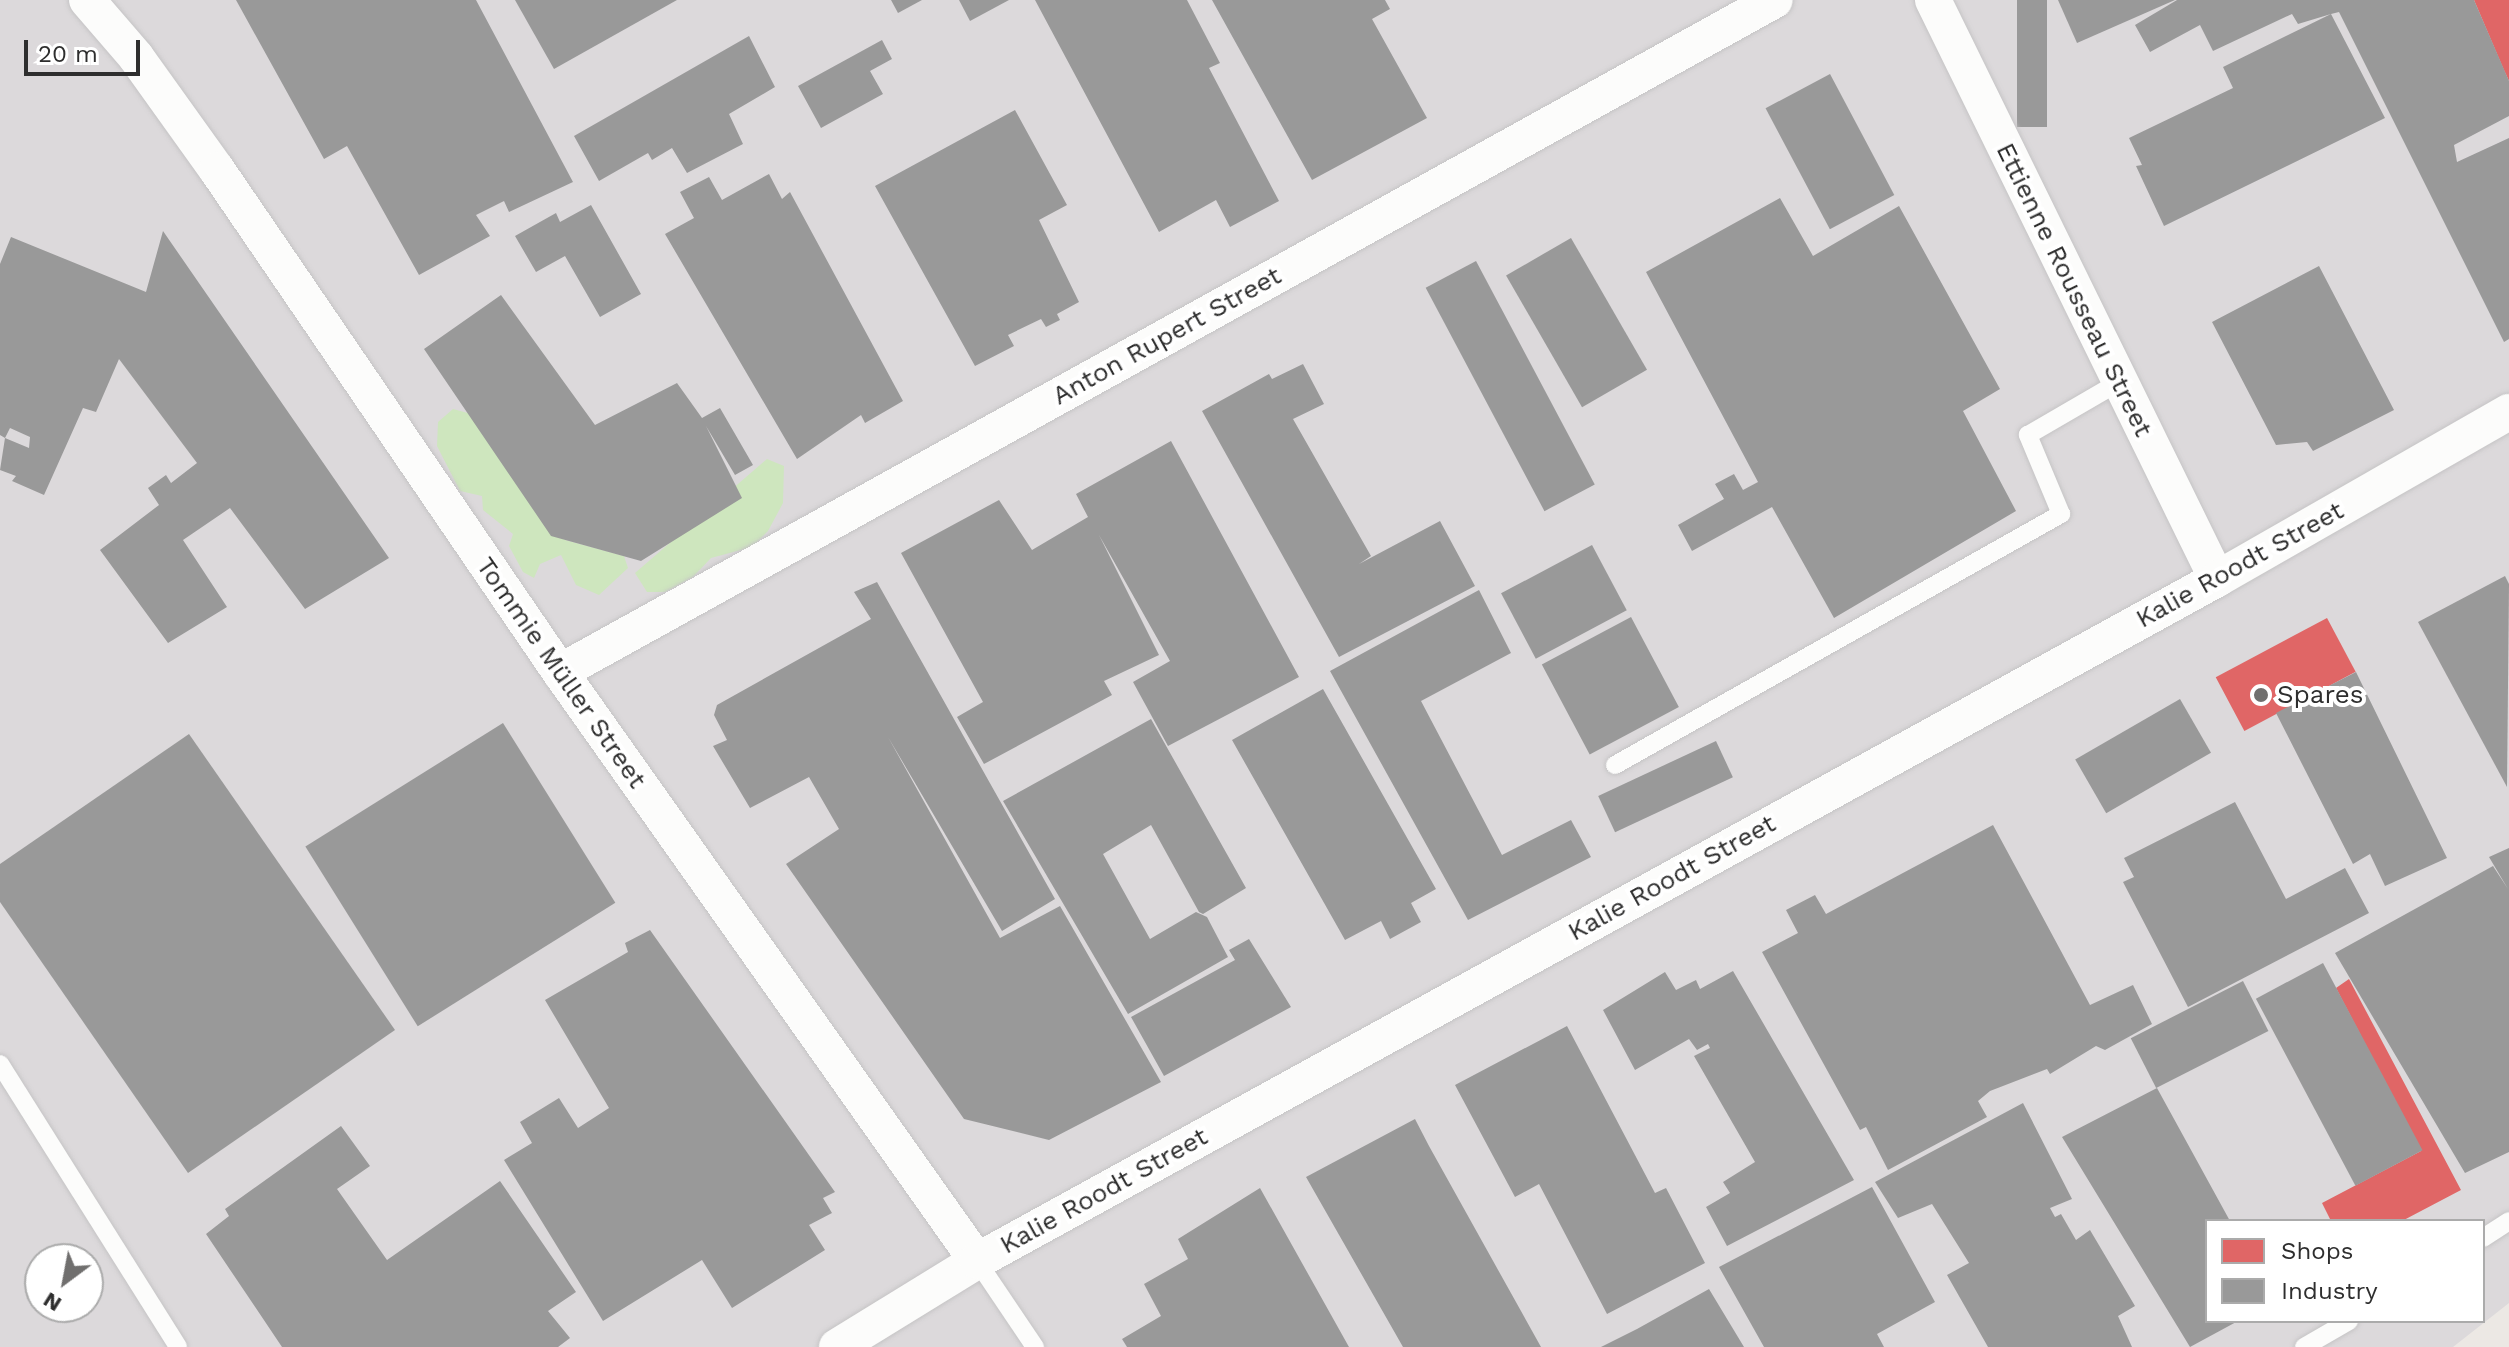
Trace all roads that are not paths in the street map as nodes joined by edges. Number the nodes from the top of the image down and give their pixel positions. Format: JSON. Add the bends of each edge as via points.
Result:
{"nodes":[{"id":1,"x":87,"y":0,"type":"edge"},
{"id":2,"x":1775,"y":0,"type":"edge"},
{"id":3,"x":1933,"y":0,"type":"edge"},
{"id":4,"x":2119,"y":382,"type":"junction"},
{"id":5,"x":2509,"y":412,"type":"edge"},
{"id":6,"x":2217,"y":579,"type":"junction"},
{"id":7,"x":560,"y":672,"type":"junction"},
{"id":8,"x":1615,"y":765,"type":"dead end"},
{"id":9,"x":0,"y":1064,"type":"edge"},
{"id":10,"x":2509,"y":1221,"type":"edge"},
{"id":11,"x":2485,"y":1237,"type":"edge"},
{"id":12,"x":977,"y":1261,"type":"junction"},
{"id":13,"x":2346,"y":1323,"type":"edge"},
{"id":14,"x":178,"y":1347,"type":"edge"},
{"id":15,"x":837,"y":1347,"type":"edge"},
{"id":16,"x":1035,"y":1347,"type":"edge"},
{"id":17,"x":2304,"y":1347,"type":"edge"}],
"edges":[{"from":1,"to":7,"type":"street","name":"Tommie Müller Street","via":[[136,57],[217,170]]},
{"from":2,"to":7,"type":"street","name":"Anton Rupert Street"},
{"from":3,"to":4,"type":"street","name":"Ettienne Rousseau Street"},
{"from":4,"to":6,"type":"street","name":"Ettienne Rousseau Street"},
{"from":4,"to":8,"type":"lane","via":[[2028,435],[2061,514]]},
{"from":5,"to":6,"type":"street","name":"Kalie Roodt Street"},
{"from":6,"to":12,"type":"street","name":"Kalie Roodt Street"},
{"from":7,"to":12,"type":"street","name":"Tommie Müller Street"},
{"from":9,"to":14,"type":"lane"},
{"from":10,"to":11,"type":"lane"},
{"from":12,"to":15,"type":"street","name":"Kalie Roodt Street"},
{"from":12,"to":16,"type":"lane","name":"Tommie Müller Street"},
{"from":13,"to":17,"type":"lane"}]}
